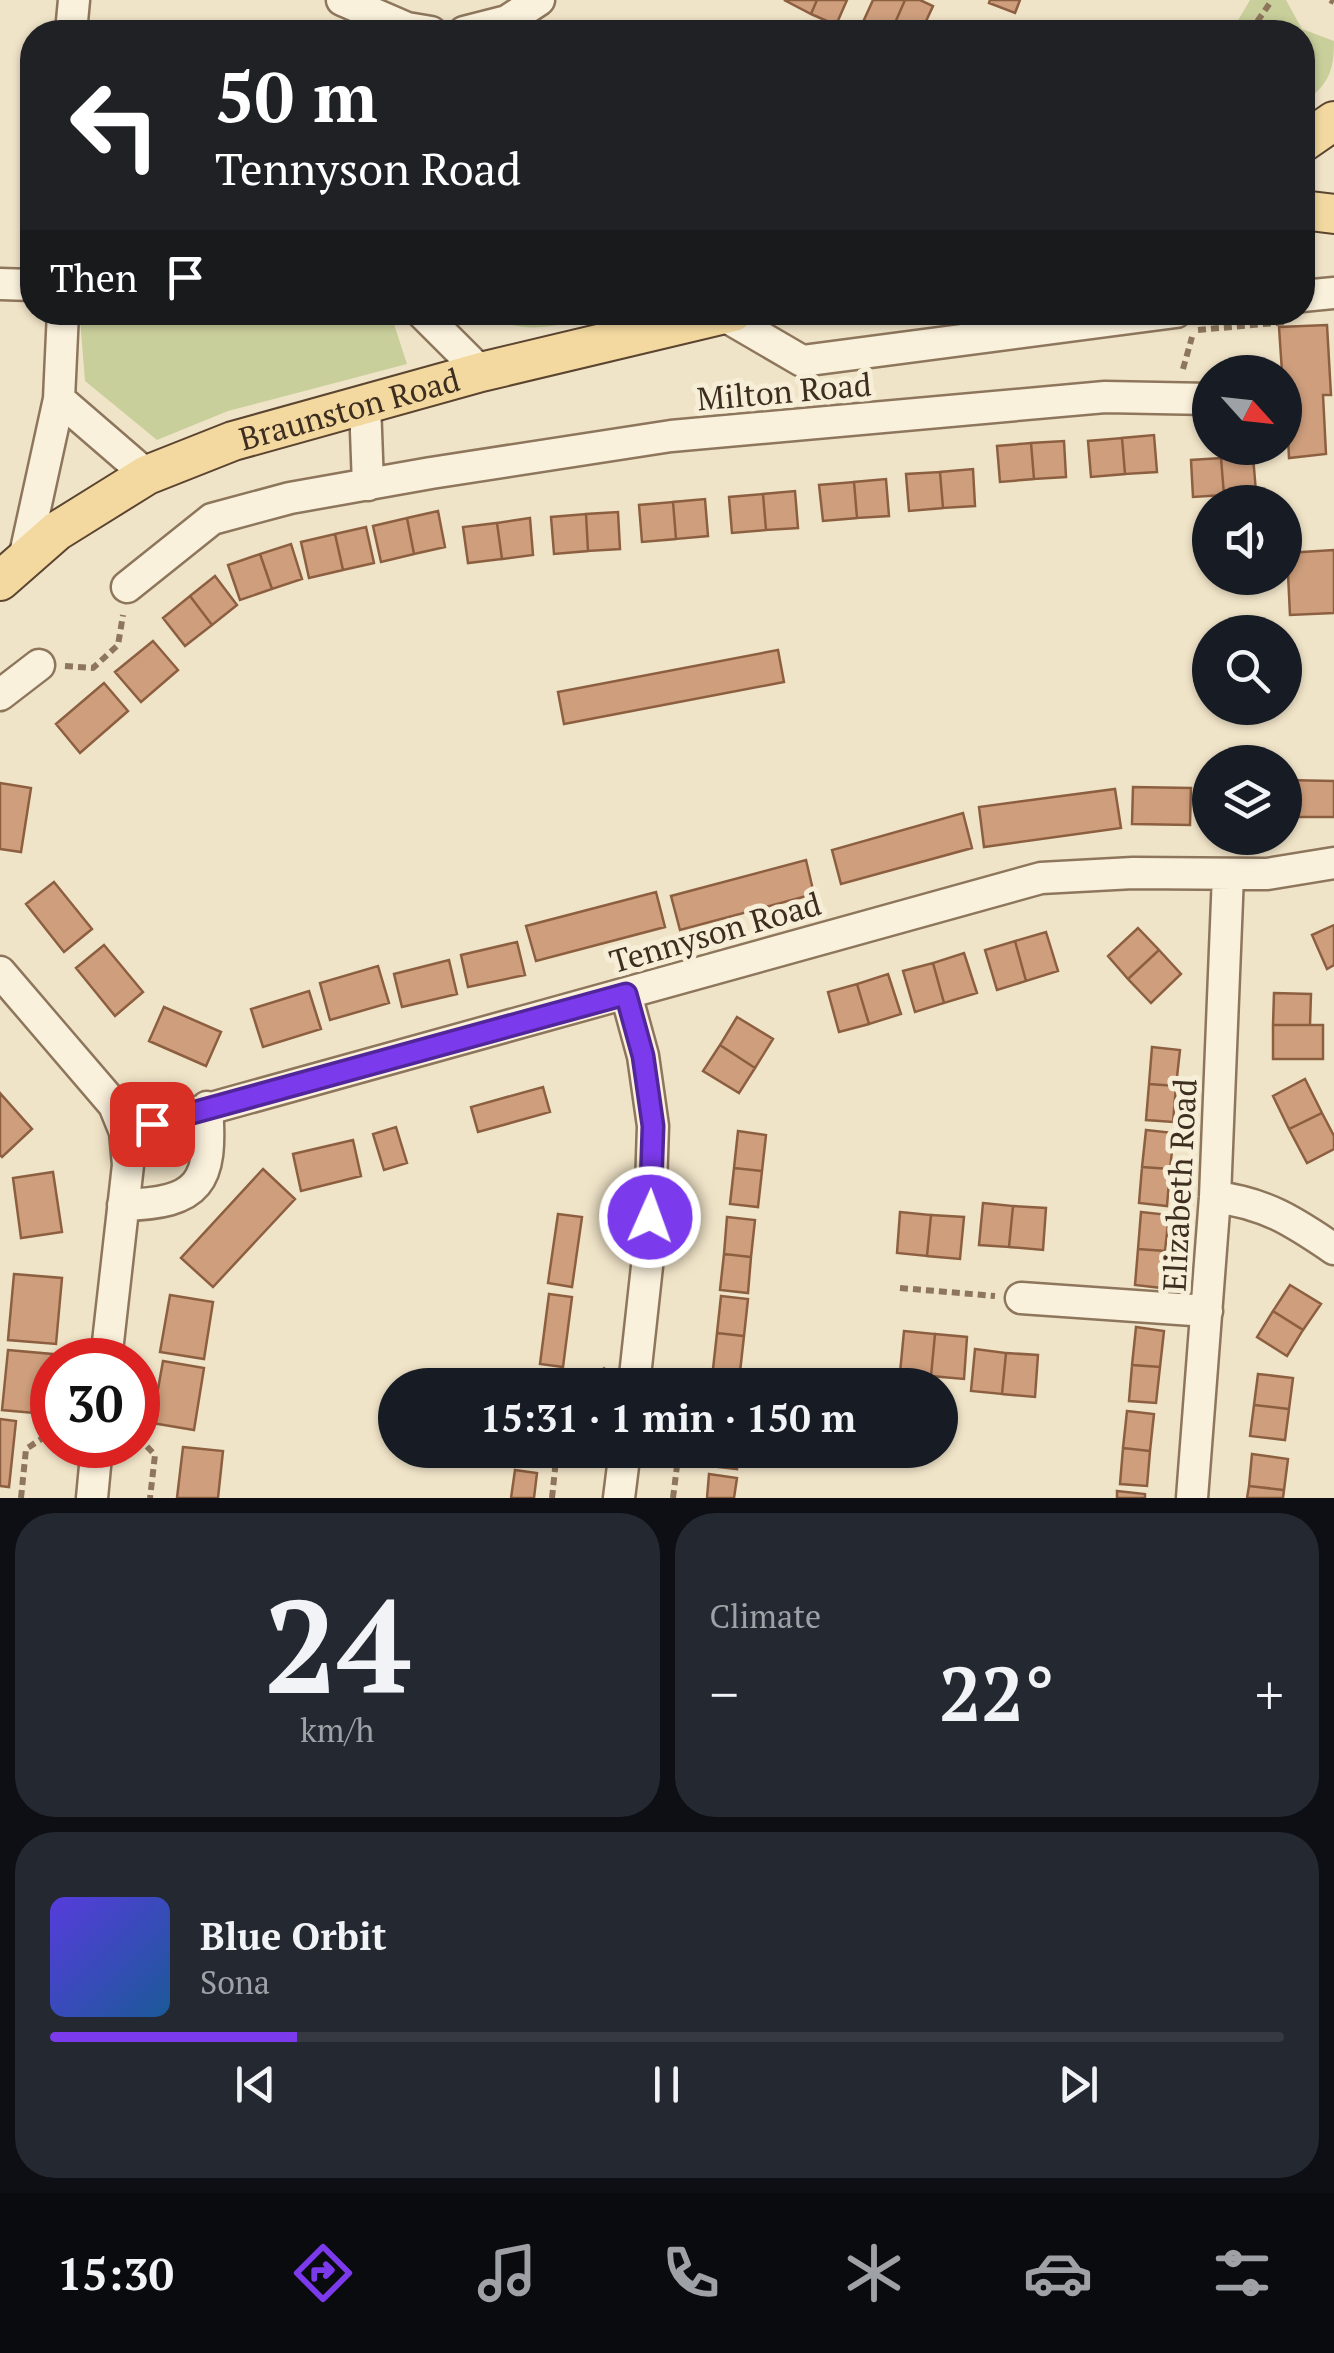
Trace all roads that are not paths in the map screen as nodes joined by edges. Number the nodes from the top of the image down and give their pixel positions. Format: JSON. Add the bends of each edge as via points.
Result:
{"nodes":[{"id":1,"x":342,"y":0,"type":"edge"},
{"id":2,"x":539,"y":0,"type":"edge"},
{"id":3,"x":388,"y":20,"type":"edge"},
{"id":4,"x":509,"y":20,"type":"edge"},
{"id":5,"x":62,"y":325,"type":"edge"},
{"id":6,"x":438,"y":325,"type":"edge"},
{"id":7,"x":681,"y":325,"type":"edge"},
{"id":8,"x":745,"y":325,"type":"edge"},
{"id":9,"x":1077,"y":325,"type":"edge"},
{"id":10,"x":482,"y":372,"type":"junction"},
{"id":11,"x":59,"y":399,"type":"junction"},
{"id":12,"x":1192,"y":399,"type":"edge"},
{"id":13,"x":365,"y":404,"type":"junction"},
{"id":14,"x":147,"y":475,"type":"junction"},
{"id":15,"x":368,"y":486,"type":"junction"},
{"id":16,"x":12,"y":570,"type":"edge"},
{"id":17,"x":127,"y":587,"type":"road end"},
{"id":18,"x":39,"y":665,"type":"road end"},
{"id":19,"x":0,"y":695,"type":"edge"},
{"id":20,"x":1334,"y":863,"type":"edge"},
{"id":21,"x":1228,"y":875,"type":"junction"},
{"id":22,"x":0,"y":972,"type":"edge"},
{"id":23,"x":626,"y":994,"type":"junction"},
{"id":24,"x":207,"y":1108,"type":"junction"},
{"id":25,"x":125,"y":1132,"type":"junction"},
{"id":26,"x":1216,"y":1197,"type":"junction"},
{"id":27,"x":123,"y":1205,"type":"junction"},
{"id":28,"x":1334,"y":1248,"type":"edge"},
{"id":29,"x":1022,"y":1298,"type":"road end"},
{"id":30,"x":1207,"y":1311,"type":"junction"},
{"id":31,"x":108,"y":1338,"type":"edge"},
{"id":32,"x":636,"y":1368,"type":"edge"},
{"id":33,"x":95,"y":1468,"type":"edge"},
{"id":34,"x":623,"y":1468,"type":"edge"},
{"id":35,"x":92,"y":1498,"type":"edge"},
{"id":36,"x":619,"y":1498,"type":"edge"},
{"id":37,"x":1192,"y":1498,"type":"edge"}],
"edges":[{"from":1,"to":3,"type":"street"},
{"from":2,"to":4,"type":"street"},
{"from":5,"to":11,"type":"street"},
{"from":6,"to":10,"type":"street"},
{"from":7,"to":10,"type":"main road","name":"Braunston Road"},
{"from":8,"to":9,"type":"street","via":[[802,361]]},
{"from":10,"to":13,"type":"main road","name":"Braunston Road"},
{"from":11,"to":14,"type":"street"},
{"from":11,"to":16,"type":"street"},
{"from":12,"to":15,"type":"street","name":"Milton Road","via":[[1104,397],[671,436]]},
{"from":13,"to":14,"type":"main road","name":"Braunston Road","via":[[234,440]]},
{"from":13,"to":15,"type":"street"},
{"from":14,"to":16,"type":"main road","name":"Braunston Road","via":[[57,531]]},
{"from":15,"to":17,"type":"street","name":"Milton Road","via":[[212,519]]},
{"from":18,"to":19,"type":"street"},
{"from":20,"to":21,"type":"street","name":"Tennyson Road"},
{"from":21,"to":23,"type":"street","name":"Tennyson Road","via":[[1041,878]]},
{"from":21,"to":26,"type":"street","name":"Elizabeth Road"},
{"from":22,"to":25,"type":"street","via":[[114,1105]]},
{"from":23,"to":24,"type":"street","name":"Tennyson Road"},
{"from":23,"to":32,"type":"street","via":[[653,1126]]},
{"from":24,"to":25,"type":"street","name":"Tennyson Road"},
{"from":24,"to":27,"type":"street","via":[[205,1170],[186,1196]]},
{"from":25,"to":27,"type":"street"},
{"from":26,"to":28,"type":"street","via":[[1272,1210]]},
{"from":26,"to":30,"type":"street","name":"Elizabeth Road"},
{"from":27,"to":31,"type":"street"},
{"from":29,"to":30,"type":"street"},
{"from":30,"to":37,"type":"street","name":"Elizabeth Road"},
{"from":33,"to":35,"type":"street"},
{"from":34,"to":36,"type":"street"}]}
